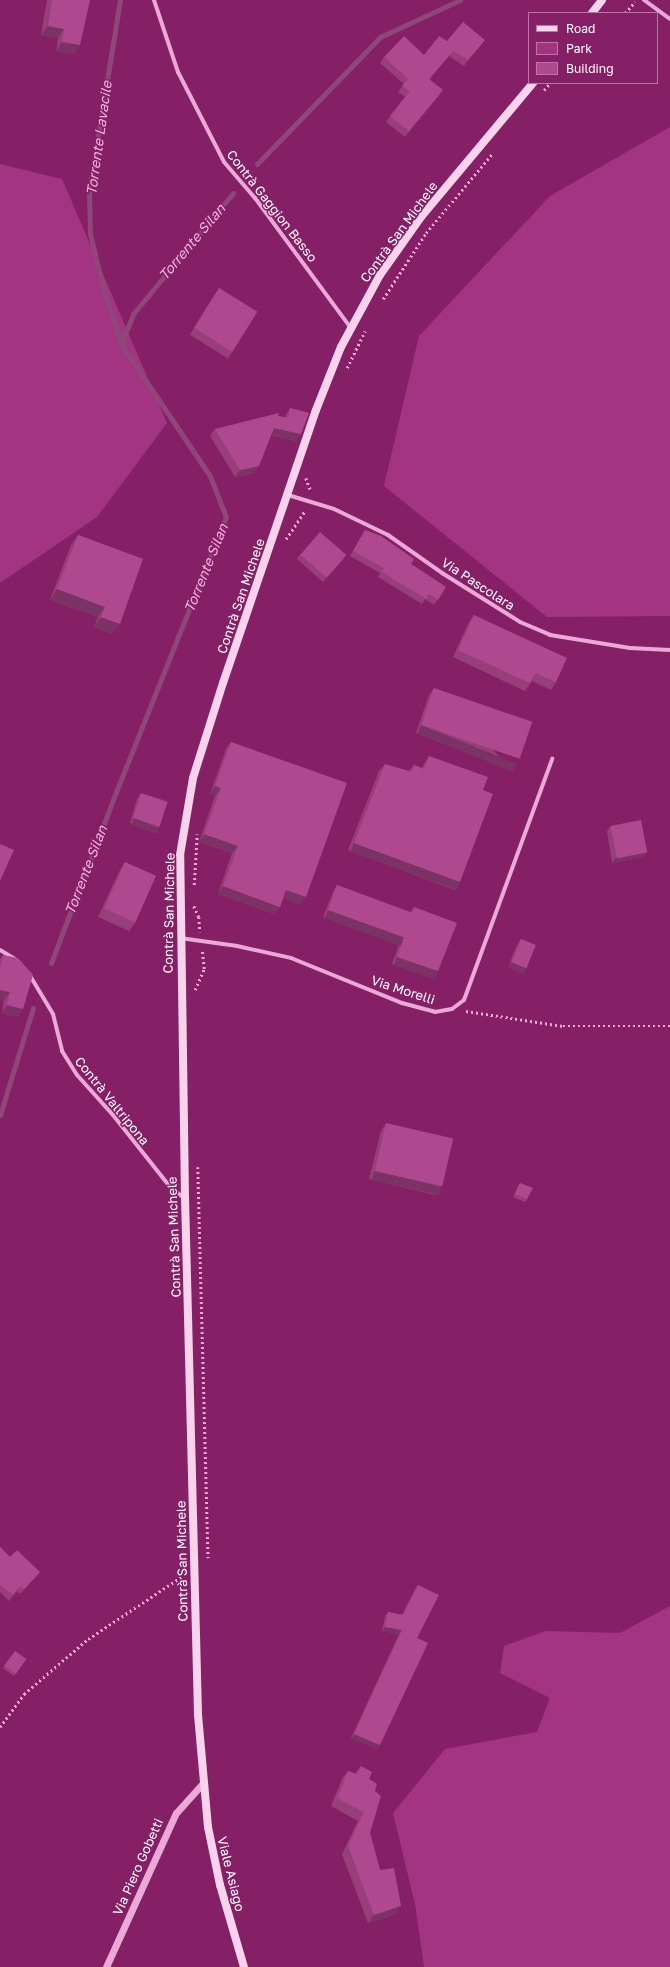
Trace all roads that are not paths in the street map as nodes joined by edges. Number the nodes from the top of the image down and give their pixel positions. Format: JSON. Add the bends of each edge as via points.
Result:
{"nodes":[{"id":1,"x":154,"y":0,"type":"edge"},
{"id":2,"x":602,"y":0,"type":"edge"},
{"id":3,"x":644,"y":0,"type":"edge"},
{"id":4,"x":593,"y":12,"type":"edge"},
{"id":5,"x":670,"y":19,"type":"edge"},
{"id":6,"x":532,"y":84,"type":"edge"},
{"id":7,"x":351,"y":328,"type":"junction"},
{"id":8,"x":288,"y":495,"type":"junction"},
{"id":9,"x":670,"y":650,"type":"edge"},
{"id":10,"x":552,"y":759,"type":"dead end"},
{"id":11,"x":180,"y":938,"type":"junction"},
{"id":12,"x":0,"y":950,"type":"edge"},
{"id":13,"x":19,"y":962,"type":"edge"},
{"id":14,"x":27,"y":971,"type":"edge"},
{"id":15,"x":185,"y":1198,"type":"junction"},
{"id":16,"x":202,"y":1784,"type":"junction"},
{"id":17,"x":106,"y":1967,"type":"edge"},
{"id":18,"x":244,"y":1967,"type":"edge"}],
"edges":[{"from":1,"to":7,"type":"street","name":"Contrà Gaggion Basso","via":[[178,72],[224,162],[255,198]]},
{"from":2,"to":4,"type":"main road"},
{"from":3,"to":5,"type":"street"},
{"from":6,"to":7,"type":"main road","name":"Contrà San Michele","via":[[421,217],[380,275]]},
{"from":7,"to":8,"type":"main road","name":"Contrà San Michele","via":[[316,410]]},
{"from":8,"to":9,"type":"street","name":"Via Pascolara","via":[[334,509],[388,535],[448,577],[520,622],[538,630],[588,642]]},
{"from":8,"to":11,"type":"main road","name":"Contrà San Michele","via":[[193,778],[180,855]]},
{"from":10,"to":11,"type":"street","name":"Via Morelli","via":[[464,1000],[452,1009],[435,1012],[402,1003],[291,958]]},
{"from":11,"to":15,"type":"main road","name":"Contrà San Michele"},
{"from":12,"to":13,"type":"street"},
{"from":14,"to":15,"type":"street","name":"Contrà Valtripona","via":[[53,1014],[62,1051],[77,1076],[113,1115],[170,1187]]},
{"from":15,"to":16,"type":"main road","name":"Contrà San Michele","via":[[197,1691]]},
{"from":16,"to":17,"type":"street","name":"Via Piero Gobetti","via":[[176,1813]]},
{"from":16,"to":18,"type":"main road","name":"Viale Asiago","via":[[220,1885]]}]}
